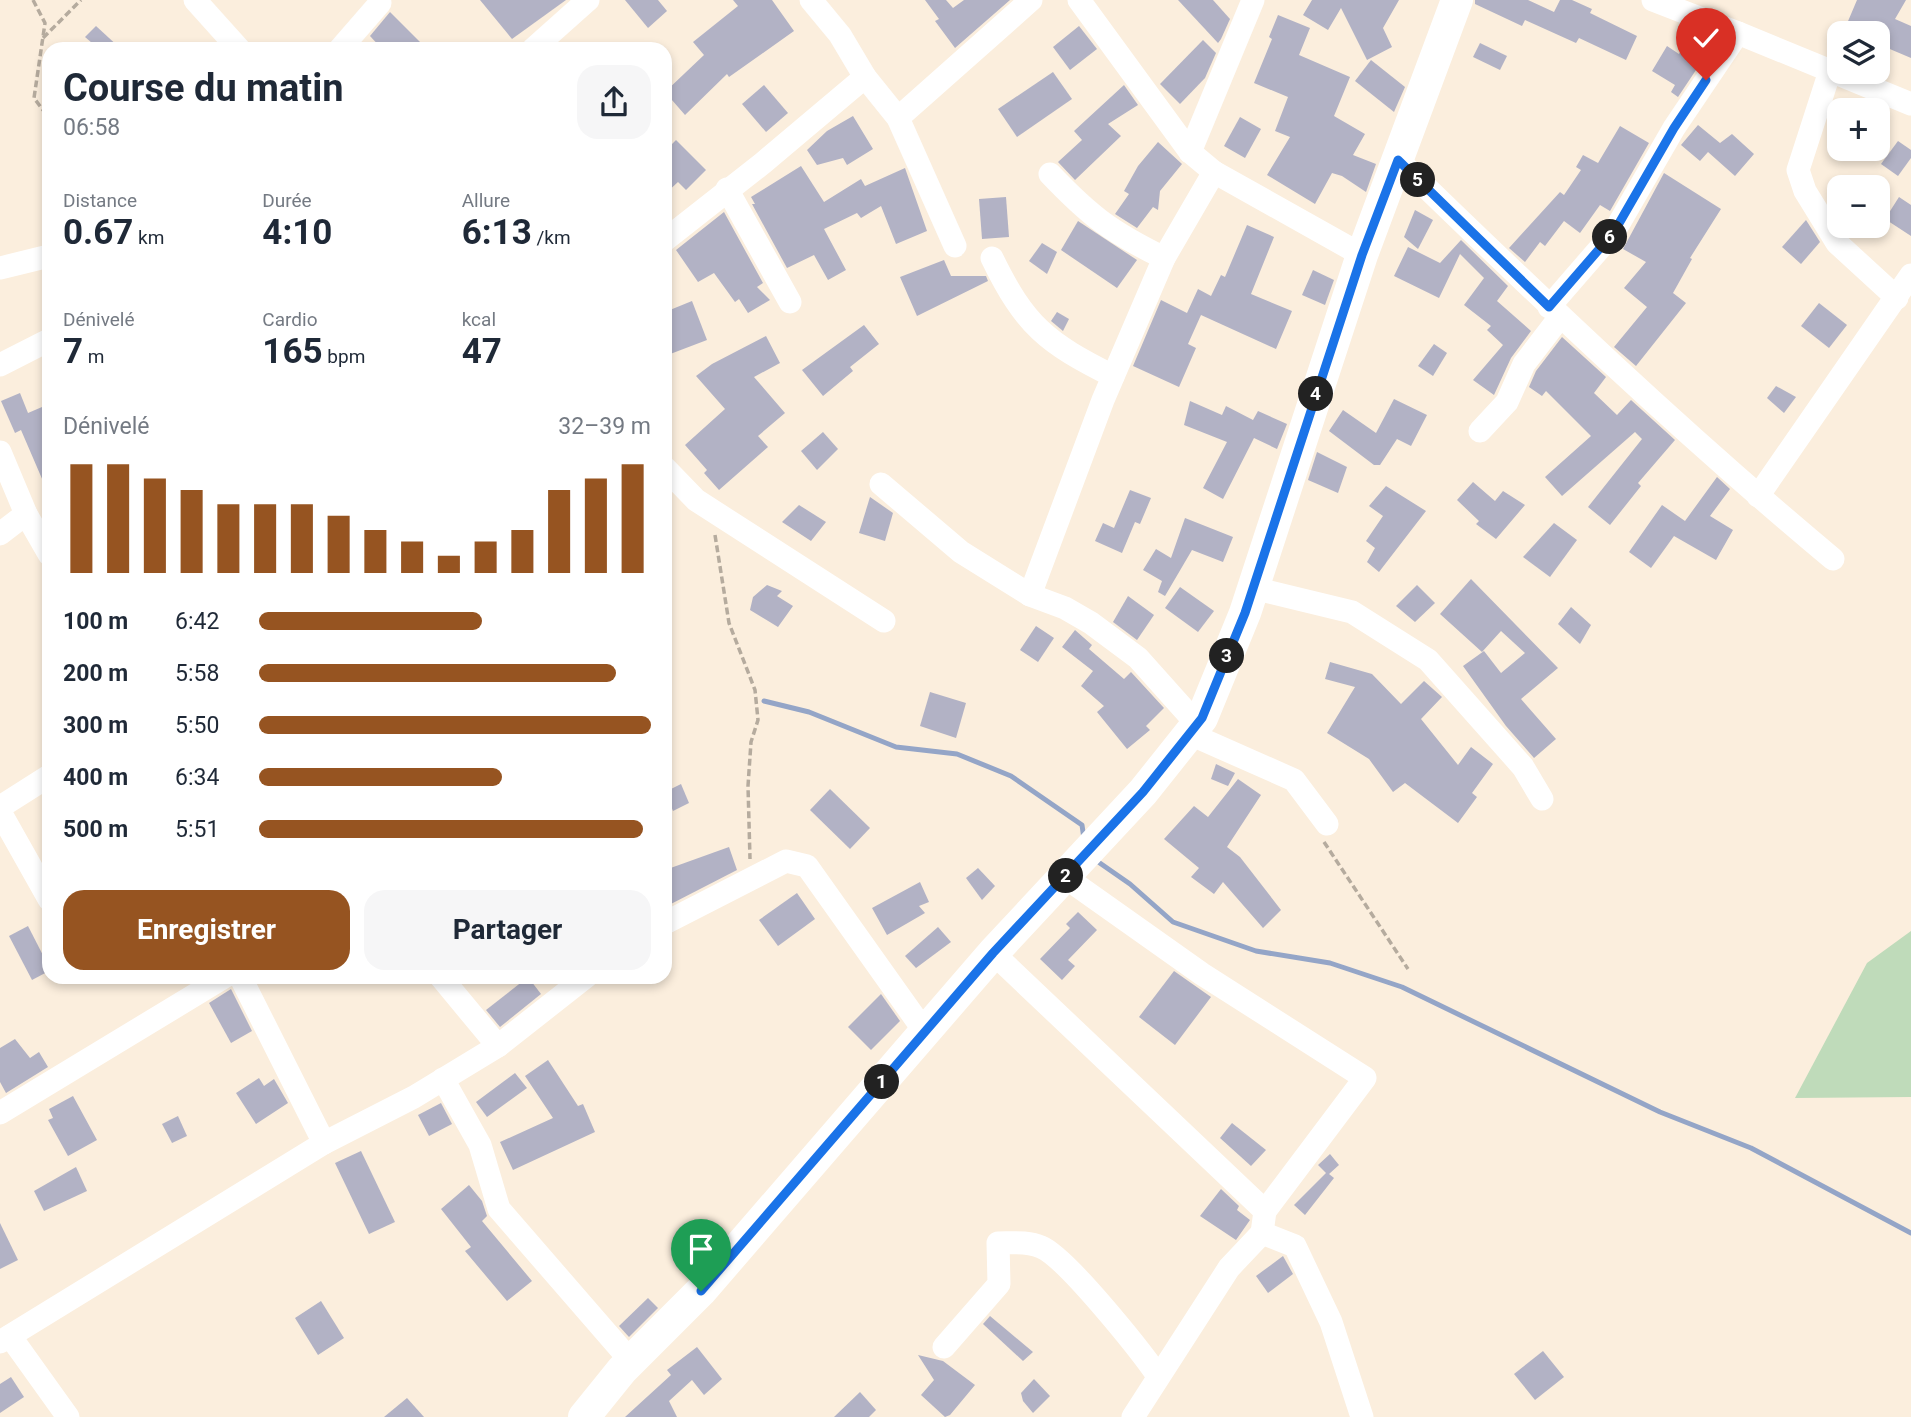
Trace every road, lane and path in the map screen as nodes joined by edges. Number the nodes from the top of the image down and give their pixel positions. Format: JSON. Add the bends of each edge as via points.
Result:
{"nodes":[{"id":1,"x":33,"y":0,"type":"edge"},
{"id":2,"x":82,"y":0,"type":"edge"},
{"id":3,"x":195,"y":0,"type":"edge"},
{"id":4,"x":587,"y":0,"type":"edge"},
{"id":5,"x":811,"y":0,"type":"edge"},
{"id":6,"x":1031,"y":0,"type":"edge"},
{"id":7,"x":1079,"y":0,"type":"edge"},
{"id":8,"x":1253,"y":0,"type":"edge"},
{"id":9,"x":1458,"y":0,"type":"edge"},
{"id":10,"x":1667,"y":2,"type":"edge"},
{"id":11,"x":380,"y":3,"type":"dead end"},
{"id":12,"x":1738,"y":33,"type":"junction"},
{"id":13,"x":43,"y":38,"type":"junction"},
{"id":14,"x":42,"y":42,"type":"edge"},
{"id":15,"x":230,"y":42,"type":"edge"},
{"id":16,"x":346,"y":42,"type":"edge"},
{"id":17,"x":541,"y":42,"type":"edge"},
{"id":18,"x":42,"y":45,"type":"edge"},
{"id":19,"x":1827,"y":70,"type":"edge"},
{"id":20,"x":865,"y":77,"type":"junction"},
{"id":21,"x":1827,"y":80,"type":"edge"},
{"id":22,"x":1862,"y":84,"type":"edge"},
{"id":23,"x":1911,"y":104,"type":"edge"},
{"id":24,"x":42,"y":109,"type":"edge"},
{"id":25,"x":898,"y":118,"type":"junction"},
{"id":26,"x":1190,"y":152,"type":"junction"},
{"id":27,"x":1398,"y":160,"type":"junction"},
{"id":28,"x":1214,"y":172,"type":"junction"},
{"id":29,"x":1050,"y":174,"type":"dead end"},
{"id":30,"x":727,"y":189,"type":"junction"},
{"id":31,"x":672,"y":234,"type":"edge"},
{"id":32,"x":955,"y":246,"type":"dead end"},
{"id":33,"x":1362,"y":255,"type":"junction"},
{"id":34,"x":42,"y":258,"type":"edge"},
{"id":35,"x":992,"y":258,"type":"dead end"},
{"id":36,"x":1164,"y":258,"type":"junction"},
{"id":37,"x":0,"y":268,"type":"edge"},
{"id":38,"x":1911,"y":275,"type":"edge"},
{"id":39,"x":1897,"y":298,"type":"junction"},
{"id":40,"x":790,"y":302,"type":"dead end"},
{"id":41,"x":1555,"y":312,"type":"junction"},
{"id":42,"x":42,"y":344,"type":"edge"},
{"id":43,"x":0,"y":365,"type":"edge"},
{"id":44,"x":1113,"y":376,"type":"junction"},
{"id":45,"x":1480,"y":431,"type":"dead end"},
{"id":46,"x":0,"y":452,"type":"edge"},
{"id":47,"x":672,"y":475,"type":"edge"},
{"id":48,"x":881,"y":484,"type":"dead end"},
{"id":49,"x":1758,"y":496,"type":"junction"},
{"id":50,"x":711,"y":510,"type":"junction"},
{"id":51,"x":26,"y":514,"type":"junction"},
{"id":52,"x":0,"y":534,"type":"edge"},
{"id":53,"x":42,"y":542,"type":"edge"},
{"id":54,"x":1833,"y":559,"type":"dead end"},
{"id":55,"x":1253,"y":588,"type":"junction"},
{"id":56,"x":1030,"y":595,"type":"junction"},
{"id":57,"x":884,"y":621,"type":"dead end"},
{"id":58,"x":1194,"y":729,"type":"junction"},
{"id":59,"x":42,"y":781,"type":"edge"},
{"id":60,"x":1542,"y":799,"type":"dead end"},
{"id":61,"x":0,"y":810,"type":"edge"},
{"id":62,"x":1328,"y":824,"type":"joint"},
{"id":63,"x":1065,"y":877,"type":"junction"},
{"id":64,"x":753,"y":878,"type":"junction"},
{"id":65,"x":42,"y":886,"type":"edge"},
{"id":66,"x":672,"y":919,"type":"edge"},
{"id":67,"x":993,"y":953,"type":"junction"},
{"id":68,"x":1408,"y":969,"type":"dead end"},
{"id":69,"x":213,"y":984,"type":"edge"},
{"id":70,"x":244,"y":984,"type":"edge"},
{"id":71,"x":447,"y":984,"type":"edge"},
{"id":72,"x":577,"y":984,"type":"edge"},
{"id":73,"x":925,"y":1032,"type":"junction"},
{"id":74,"x":498,"y":1046,"type":"junction"},
{"id":75,"x":443,"y":1079,"type":"junction"},
{"id":76,"x":0,"y":1112,"type":"edge"},
{"id":77,"x":324,"y":1143,"type":"junction"},
{"id":78,"x":1264,"y":1222,"type":"junction"},
{"id":79,"x":5,"y":1339,"type":"edge"},
{"id":80,"x":944,"y":1347,"type":"dead end"},
{"id":81,"x":622,"y":1370,"type":"junction"},
{"id":82,"x":1158,"y":1376,"type":"junction"},
{"id":83,"x":68,"y":1417,"type":"edge"},
{"id":84,"x":584,"y":1417,"type":"edge"},
{"id":85,"x":1133,"y":1417,"type":"edge"},
{"id":86,"x":1362,"y":1417,"type":"edge"}],
"edges":[{"from":1,"to":13,"type":"path","via":[[45,23]]},
{"from":2,"to":13,"type":"path"},
{"from":3,"to":15,"type":"street"},
{"from":4,"to":17,"type":"street"},
{"from":5,"to":20,"type":"street","via":[[840,35]]},
{"from":6,"to":25,"type":"street"},
{"from":7,"to":26,"type":"street"},
{"from":8,"to":26,"type":"street"},
{"from":9,"to":27,"type":"street"},
{"from":10,"to":12,"type":"street"},
{"from":11,"to":16,"type":"street"},
{"from":12,"to":19,"type":"street"},
{"from":12,"to":41,"type":"street","via":[[1674,128],[1614,232]]},
{"from":13,"to":14,"type":"path"},
{"from":18,"to":24,"type":"path","via":[[34,98]]},
{"from":20,"to":25,"type":"street"},
{"from":20,"to":30,"type":"street"},
{"from":21,"to":39,"type":"street","via":[[1798,170],[1805,191],[1837,243]]},
{"from":22,"to":23,"type":"street"},
{"from":25,"to":32,"type":"street"},
{"from":26,"to":28,"type":"street"},
{"from":27,"to":33,"type":"street"},
{"from":27,"to":41,"type":"street"},
{"from":28,"to":33,"type":"street"},
{"from":28,"to":36,"type":"street"},
{"from":29,"to":36,"type":"street","via":[[1116,234]]},
{"from":30,"to":31,"type":"street"},
{"from":30,"to":40,"type":"street"},
{"from":33,"to":55,"type":"street"},
{"from":34,"to":37,"type":"street"},
{"from":35,"to":44,"type":"street","via":[[1036,329],[1062,350]]},
{"from":36,"to":44,"type":"street"},
{"from":38,"to":39,"type":"street"},
{"from":39,"to":49,"type":"street"},
{"from":41,"to":45,"type":"street","via":[[1507,402]]},
{"from":41,"to":49,"type":"street"},
{"from":42,"to":43,"type":"street"},
{"from":44,"to":56,"type":"street"},
{"from":46,"to":51,"type":"street"},
{"from":47,"to":50,"type":"street"},
{"from":48,"to":56,"type":"street","via":[[961,552]]},
{"from":49,"to":54,"type":"street"},
{"from":50,"to":57,"type":"street"},
{"from":50,"to":64,"type":"path","via":[[729,623],[755,690],[758,720],[751,742],[748,786]]},
{"from":51,"to":52,"type":"street"},
{"from":51,"to":53,"type":"street"},
{"from":55,"to":58,"type":"street"},
{"from":55,"to":60,"type":"street","via":[[1352,612],[1428,660],[1523,767]]},
{"from":56,"to":58,"type":"street","via":[[1065,608],[1138,658]]},
{"from":58,"to":62,"type":"street","via":[[1294,780]]},
{"from":58,"to":63,"type":"street"},
{"from":59,"to":61,"type":"street"},
{"from":61,"to":65,"type":"street"},
{"from":62,"to":68,"type":"path","via":[[1317,833]]},
{"from":63,"to":67,"type":"street"},
{"from":63,"to":78,"type":"street","via":[[1202,974],[1365,1078]]},
{"from":64,"to":66,"type":"street"},
{"from":64,"to":73,"type":"street","via":[[786,861],[807,866]]},
{"from":67,"to":73,"type":"street"},
{"from":67,"to":78,"type":"street"},
{"from":69,"to":76,"type":"street"},
{"from":70,"to":77,"type":"street"},
{"from":71,"to":74,"type":"street"},
{"from":72,"to":74,"type":"street"},
{"from":73,"to":81,"type":"street","via":[[701,1291]]},
{"from":74,"to":75,"type":"street"},
{"from":75,"to":77,"type":"street"},
{"from":75,"to":81,"type":"street","via":[[480,1145],[499,1209],[630,1360]]},
{"from":77,"to":79,"type":"street"},
{"from":78,"to":82,"type":"street"},
{"from":78,"to":86,"type":"street","via":[[1296,1246],[1331,1322]]},
{"from":79,"to":83,"type":"street"},
{"from":80,"to":82,"type":"street","via":[[999,1284],[998,1243],[1028,1243],[1059,1259]]},
{"from":81,"to":84,"type":"street"},
{"from":82,"to":85,"type":"street"}]}
